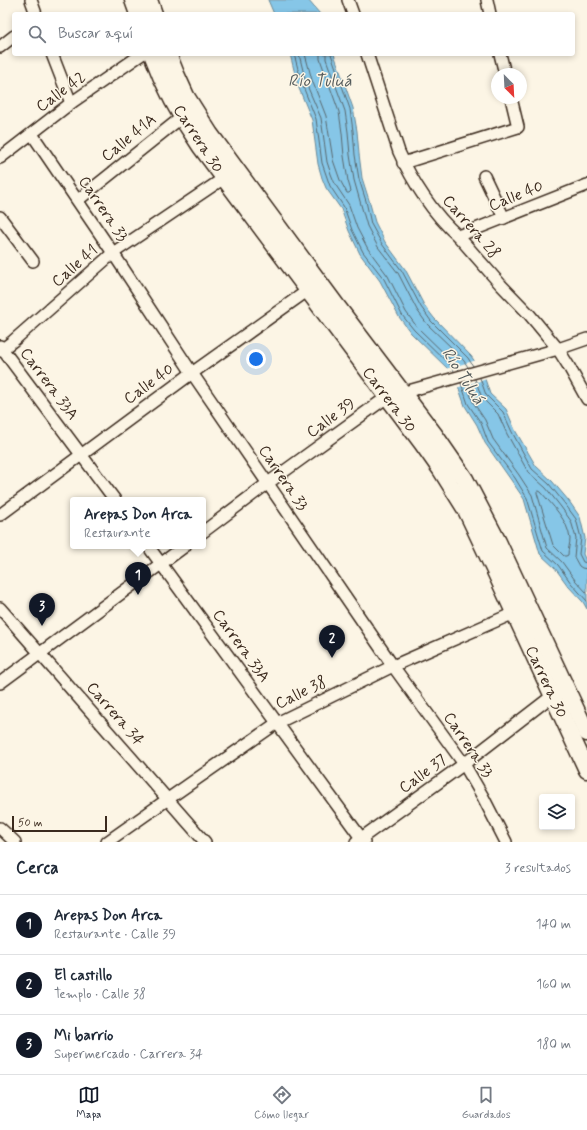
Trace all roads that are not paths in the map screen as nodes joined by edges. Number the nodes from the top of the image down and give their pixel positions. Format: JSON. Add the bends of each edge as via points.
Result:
{"nodes":[{"id":1,"x":31,"y":0,"type":"edge"},
{"id":2,"x":133,"y":0,"type":"edge"},
{"id":3,"x":149,"y":0,"type":"edge"},
{"id":4,"x":348,"y":0,"type":"edge"},
{"id":5,"x":487,"y":0,"type":"edge"},
{"id":6,"x":35,"y":12,"type":"edge"},
{"id":7,"x":137,"y":12,"type":"edge"},
{"id":8,"x":153,"y":12,"type":"edge"},
{"id":9,"x":352,"y":12,"type":"edge"},
{"id":10,"x":490,"y":12,"type":"edge"},
{"id":11,"x":12,"y":38,"type":"edge"},
{"id":12,"x":0,"y":47,"type":"edge"},
{"id":13,"x":53,"y":56,"type":"edge"},
{"id":14,"x":139,"y":56,"type":"edge"},
{"id":15,"x":153,"y":56,"type":"edge"},
{"id":16,"x":169,"y":56,"type":"edge"},
{"id":17,"x":368,"y":56,"type":"edge"},
{"id":18,"x":500,"y":56,"type":"edge"},
{"id":19,"x":504,"y":68,"type":"edge"},
{"id":20,"x":71,"y":103,"type":"junction"},
{"id":21,"x":512,"y":104,"type":"edge"},
{"id":22,"x":182,"y":116,"type":"junction"},
{"id":23,"x":32,"y":134,"type":"junction"},
{"id":24,"x":0,"y":158,"type":"edge"},
{"id":25,"x":404,"y":162,"type":"junction"},
{"id":26,"x":230,"y":174,"type":"junction"},
{"id":27,"x":484,"y":176,"type":"dead end"},
{"id":28,"x":587,"y":185,"type":"edge"},
{"id":29,"x":78,"y":200,"type":"junction"},
{"id":30,"x":0,"y":217,"type":"edge"},
{"id":31,"x":504,"y":218,"type":"junction"},
{"id":32,"x":458,"y":236,"type":"junction"},
{"id":33,"x":114,"y":253,"type":"junction"},
{"id":34,"x":33,"y":261,"type":"dead end"},
{"id":35,"x":313,"y":286,"type":"junction"},
{"id":36,"x":587,"y":339,"type":"edge"},
{"id":37,"x":1,"y":349,"type":"edge"},
{"id":38,"x":558,"y":349,"type":"junction"},
{"id":39,"x":192,"y":373,"type":"junction"},
{"id":40,"x":394,"y":395,"type":"junction"},
{"id":41,"x":587,"y":399,"type":"edge"},
{"id":42,"x":82,"y":454,"type":"junction"},
{"id":43,"x":268,"y":484,"type":"junction"},
{"id":44,"x":113,"y":497,"type":"edge"},
{"id":45,"x":0,"y":515,"type":"edge"},
{"id":46,"x":206,"y":530,"type":"edge"},
{"id":47,"x":150,"y":549,"type":"edge"},
{"id":48,"x":181,"y":549,"type":"edge"},
{"id":49,"x":161,"y":564,"type":"junction"},
{"id":50,"x":0,"y":608,"type":"edge"},
{"id":51,"x":521,"y":610,"type":"junction"},
{"id":52,"x":40,"y":654,"type":"junction"},
{"id":53,"x":392,"y":666,"type":"junction"},
{"id":54,"x":0,"y":683,"type":"edge"},
{"id":55,"x":559,"y":693,"type":"junction"},
{"id":56,"x":277,"y":723,"type":"junction"},
{"id":57,"x":587,"y":734,"type":"edge"},
{"id":58,"x":464,"y":764,"type":"junction"},
{"id":59,"x":587,"y":770,"type":"edge"},
{"id":60,"x":168,"y":798,"type":"junction"},
{"id":61,"x":0,"y":828,"type":"edge"},
{"id":62,"x":360,"y":841,"type":"edge"},
{"id":63,"x":15,"y":842,"type":"edge"},
{"id":64,"x":107,"y":842,"type":"edge"},
{"id":65,"x":205,"y":842,"type":"edge"},
{"id":66,"x":506,"y":842,"type":"edge"}],
"edges":[{"from":1,"to":6,"type":"street"},
{"from":2,"to":7,"type":"main road"},
{"from":3,"to":8,"type":"main road"},
{"from":4,"to":9,"type":"street"},
{"from":5,"to":10,"type":"street"},
{"from":11,"to":12,"type":"street"},
{"from":13,"to":20,"type":"street"},
{"from":14,"to":20,"type":"street","name":"Calle 42"},
{"from":15,"to":22,"type":"main road","name":"Carrera 30"},
{"from":16,"to":26,"type":"main road","name":"Carrera 30","via":[[186,96],[210,134]]},
{"from":17,"to":25,"type":"street","name":"Carrera 28"},
{"from":18,"to":19,"type":"street"},
{"from":20,"to":23,"type":"street","name":"Calle 42"},
{"from":21,"to":25,"type":"street","via":[[518,126]]},
{"from":22,"to":26,"type":"main road","name":"Carrera 30","via":[[201,147]]},
{"from":22,"to":29,"type":"street","name":"Calle 41A"},
{"from":23,"to":24,"type":"street","name":"Calle 42"},
{"from":23,"to":29,"type":"street","name":"Carrera 33"},
{"from":25,"to":32,"type":"street","name":"Carrera 28","via":[[428,202]]},
{"from":26,"to":33,"type":"street","name":"Calle 41"},
{"from":26,"to":35,"type":"main road","name":"Carrera 30"},
{"from":27,"to":31,"type":"street"},
{"from":28,"to":31,"type":"street","name":"Calle 40"},
{"from":29,"to":33,"type":"street","name":"Carrera 33"},
{"from":30,"to":34,"type":"street"},
{"from":31,"to":32,"type":"street","name":"Calle 40"},
{"from":32,"to":38,"type":"street","name":"Carrera 28"},
{"from":33,"to":37,"type":"street","name":"Calle 41"},
{"from":33,"to":39,"type":"street","name":"Carrera 33"},
{"from":35,"to":39,"type":"street","name":"Calle 40"},
{"from":35,"to":40,"type":"main road","name":"Carrera 30"},
{"from":36,"to":38,"type":"street","name":"Calle 39"},
{"from":37,"to":42,"type":"street","name":"Carrera 33A"},
{"from":38,"to":40,"type":"street","name":"Calle 39"},
{"from":38,"to":41,"type":"street","name":"Carrera 28"},
{"from":39,"to":42,"type":"street","name":"Calle 40"},
{"from":39,"to":43,"type":"street","name":"Carrera 33"},
{"from":40,"to":43,"type":"street","name":"Calle 39"},
{"from":40,"to":51,"type":"main road","name":"Carrera 30","via":[[455,491]]},
{"from":42,"to":44,"type":"street","name":"Carrera 33A"},
{"from":42,"to":45,"type":"street","name":"Calle 40"},
{"from":43,"to":46,"type":"street","name":"Calle 39"},
{"from":43,"to":53,"type":"street","name":"Carrera 33"},
{"from":47,"to":49,"type":"street","name":"Carrera 33A"},
{"from":48,"to":49,"type":"street"},
{"from":49,"to":52,"type":"street"},
{"from":49,"to":56,"type":"street","name":"Carrera 33A"},
{"from":50,"to":52,"type":"street","name":"Carrera 34"},
{"from":51,"to":53,"type":"street","name":"Calle 38"},
{"from":51,"to":55,"type":"main road","name":"Carrera 30"},
{"from":52,"to":54,"type":"street"},
{"from":52,"to":60,"type":"street","name":"Carrera 34"},
{"from":53,"to":56,"type":"street","name":"Calle 38"},
{"from":53,"to":58,"type":"street","name":"Carrera 33"},
{"from":55,"to":57,"type":"main road","name":"Carrera 30"},
{"from":55,"to":58,"type":"street","name":"Calle 37"},
{"from":55,"to":59,"type":"main road","name":"Carrera 30"},
{"from":56,"to":60,"type":"street","name":"Calle 38"},
{"from":56,"to":62,"type":"street","name":"Carrera 33A"},
{"from":58,"to":62,"type":"street","name":"Calle 37"},
{"from":58,"to":66,"type":"street","name":"Carrera 33"},
{"from":60,"to":64,"type":"street","name":"Calle 38"},
{"from":60,"to":65,"type":"street","name":"Carrera 34"},
{"from":61,"to":63,"type":"street"}]}
